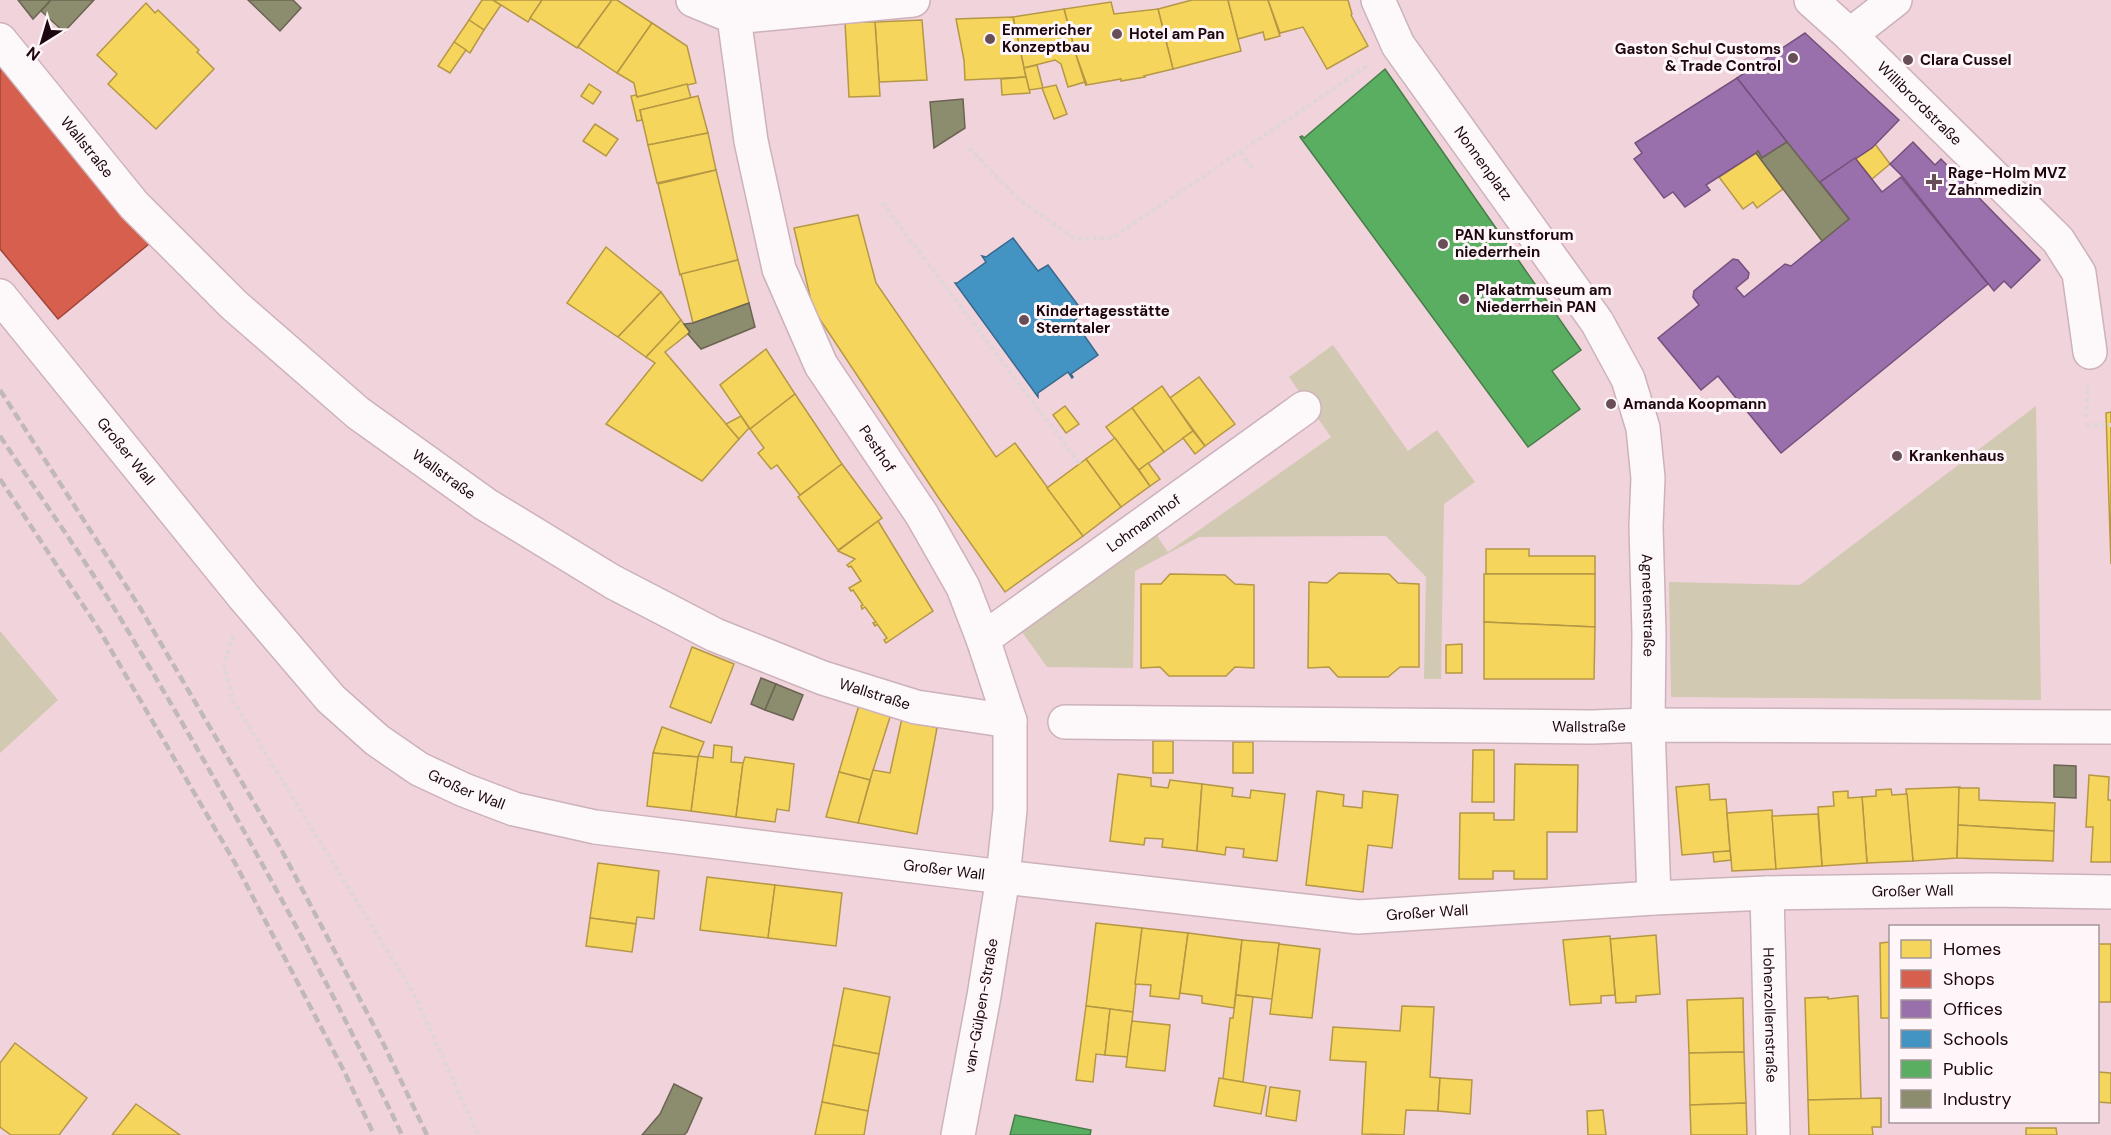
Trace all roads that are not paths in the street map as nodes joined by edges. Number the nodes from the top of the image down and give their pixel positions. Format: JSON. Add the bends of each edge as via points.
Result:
{"nodes":[{"id":1,"x":693,"y":0,"type":"edge"},
{"id":2,"x":913,"y":0,"type":"edge"},
{"id":3,"x":1378,"y":0,"type":"edge"},
{"id":4,"x":1811,"y":0,"type":"edge"},
{"id":5,"x":1895,"y":0,"type":"edge"},
{"id":6,"x":734,"y":17,"type":"junction"},
{"id":7,"x":1850,"y":35,"type":"junction"},
{"id":8,"x":0,"y":40,"type":"edge"},
{"id":9,"x":0,"y":296,"type":"edge"},
{"id":10,"x":1597,"y":322,"type":"joint"},
{"id":11,"x":2090,"y":352,"type":"dead end"},
{"id":12,"x":1304,"y":408,"type":"dead end"},
{"id":13,"x":983,"y":639,"type":"junction"},
{"id":14,"x":1010,"y":721,"type":"junction"},
{"id":15,"x":1065,"y":722,"type":"dead end"},
{"id":16,"x":1648,"y":725,"type":"junction"},
{"id":17,"x":2111,"y":727,"type":"edge"},
{"id":18,"x":1003,"y":877,"type":"junction"},
{"id":19,"x":2111,"y":892,"type":"edge"},
{"id":20,"x":1767,"y":893,"type":"junction"},
{"id":21,"x":1654,"y":898,"type":"junction"},
{"id":22,"x":958,"y":1135,"type":"edge"},
{"id":23,"x":1773,"y":1135,"type":"edge"}],
"edges":[{"from":1,"to":6,"type":"street"},
{"from":2,"to":6,"type":"street"},
{"from":3,"to":10,"type":"street","name":"Nonnenplatz","via":[[1398,45]]},
{"from":4,"to":7,"type":"street"},
{"from":5,"to":7,"type":"street"},
{"from":6,"to":13,"type":"street","name":"Pesthof","via":[[751,141],[779,269],[821,365],[922,515],[963,587]]},
{"from":7,"to":11,"type":"street","name":"Willibrordstraße","via":[[2058,240],[2079,273]]},
{"from":8,"to":14,"type":"street","name":"Wallstraße","via":[[134,205],[234,306],[358,413],[485,504],[613,582],[715,635],[824,678],[916,707]]},
{"from":9,"to":18,"type":"street","name":"Großer Wall","via":[[331,699],[377,740],[419,769],[514,809],[595,826]]},
{"from":10,"to":16,"type":"street","name":"Agnetenstraße","via":[[1628,379],[1643,428],[1656,526]]},
{"from":12,"to":13,"type":"street","name":"Lohmannhof"},
{"from":13,"to":14,"type":"street","name":"Pesthof"},
{"from":14,"to":18,"type":"street","name":"Pesthof","via":[[1010,810]]},
{"from":15,"to":16,"type":"street","name":"Wallstraße"},
{"from":16,"to":17,"type":"street","name":"Wallstraße"},
{"from":16,"to":21,"type":"street","name":"Agnetenstraße"},
{"from":18,"to":21,"type":"street","name":"Großer Wall","via":[[1358,917]]},
{"from":18,"to":22,"type":"street","name":"van-Gülpen-Straße"},
{"from":19,"to":20,"type":"street","name":"Großer Wall"},
{"from":20,"to":21,"type":"street","name":"Großer Wall"},
{"from":20,"to":23,"type":"street","name":"Hohenzollernstraße"}]}
